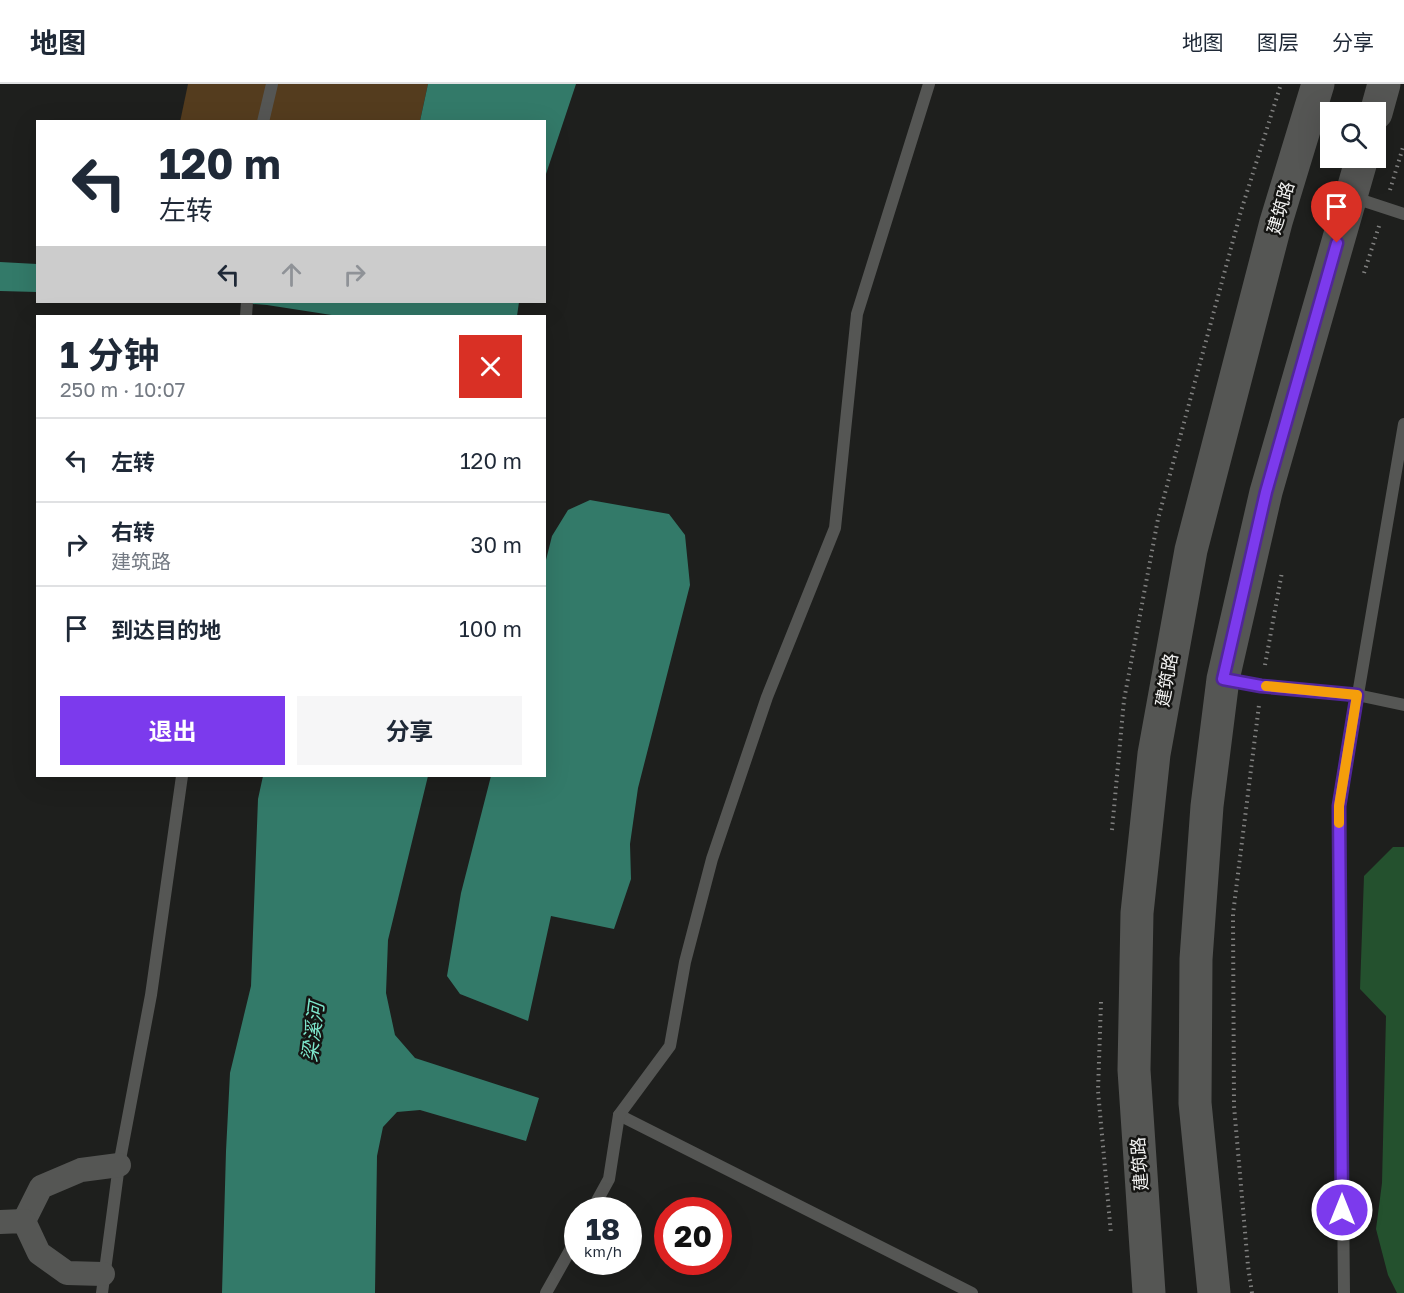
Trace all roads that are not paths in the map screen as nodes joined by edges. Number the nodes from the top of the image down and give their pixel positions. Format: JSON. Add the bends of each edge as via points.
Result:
{"nodes":[{"id":1,"x":272,"y":84,"type":"edge"},
{"id":2,"x":929,"y":84,"type":"edge"},
{"id":3,"x":1318,"y":84,"type":"edge"},
{"id":4,"x":1384,"y":84,"type":"edge"},
{"id":5,"x":1379,"y":102,"type":"edge"},
{"id":6,"x":263,"y":120,"type":"edge"},
{"id":7,"x":1359,"y":168,"type":"edge"},
{"id":8,"x":1350,"y":197,"type":"junction"},
{"id":9,"x":1404,"y":214,"type":"edge"},
{"id":10,"x":1404,"y":424,"type":"edge"},
{"id":11,"x":1223,"y":679,"type":"junction"},
{"id":12,"x":1357,"y":695,"type":"junction"},
{"id":13,"x":1404,"y":705,"type":"edge"},
{"id":14,"x":182,"y":777,"type":"edge"},
{"id":15,"x":619,"y":1114,"type":"junction"},
{"id":16,"x":119,"y":1165,"type":"junction"},
{"id":17,"x":599,"y":1197,"type":"edge"},
{"id":18,"x":24,"y":1221,"type":"junction"},
{"id":19,"x":0,"y":1222,"type":"edge"},
{"id":20,"x":564,"y":1261,"type":"edge"},
{"id":21,"x":102,"y":1284,"type":"edge"},
{"id":22,"x":546,"y":1293,"type":"edge"},
{"id":23,"x":972,"y":1293,"type":"edge"},
{"id":24,"x":1149,"y":1293,"type":"edge"},
{"id":25,"x":1214,"y":1293,"type":"edge"},
{"id":26,"x":1344,"y":1293,"type":"edge"}],
"edges":[{"from":1,"to":6,"type":"lane"},
{"from":2,"to":15,"type":"lane","via":[[857,314],[835,528],[767,697],[712,859],[685,962],[670,1046]]},
{"from":3,"to":24,"type":"main road","name":"建筑路","via":[[1276,222],[1191,550],[1154,754],[1137,913],[1134,1070]]},
{"from":4,"to":5,"type":"main road"},
{"from":7,"to":8,"type":"main road"},
{"from":8,"to":9,"type":"lane"},
{"from":8,"to":11,"type":"main road","via":[[1266,492]]},
{"from":10,"to":12,"type":"lane"},
{"from":11,"to":12,"type":"lane"},
{"from":11,"to":25,"type":"main road","via":[[1207,806],[1196,959],[1195,1103]]},
{"from":12,"to":13,"type":"lane"},
{"from":12,"to":26,"type":"lane","via":[[1339,806]]},
{"from":14,"to":16,"type":"lane","via":[[152,995]]},
{"from":15,"to":17,"type":"lane","via":[[609,1179]]},
{"from":15,"to":23,"type":"lane"},
{"from":16,"to":18,"type":"street","via":[[81,1170],[41,1187]]},
{"from":16,"to":21,"type":"lane"},
{"from":18,"to":19,"type":"street"},
{"from":18,"to":21,"type":"street","via":[[39,1253],[67,1273]]},
{"from":20,"to":22,"type":"lane"}]}
